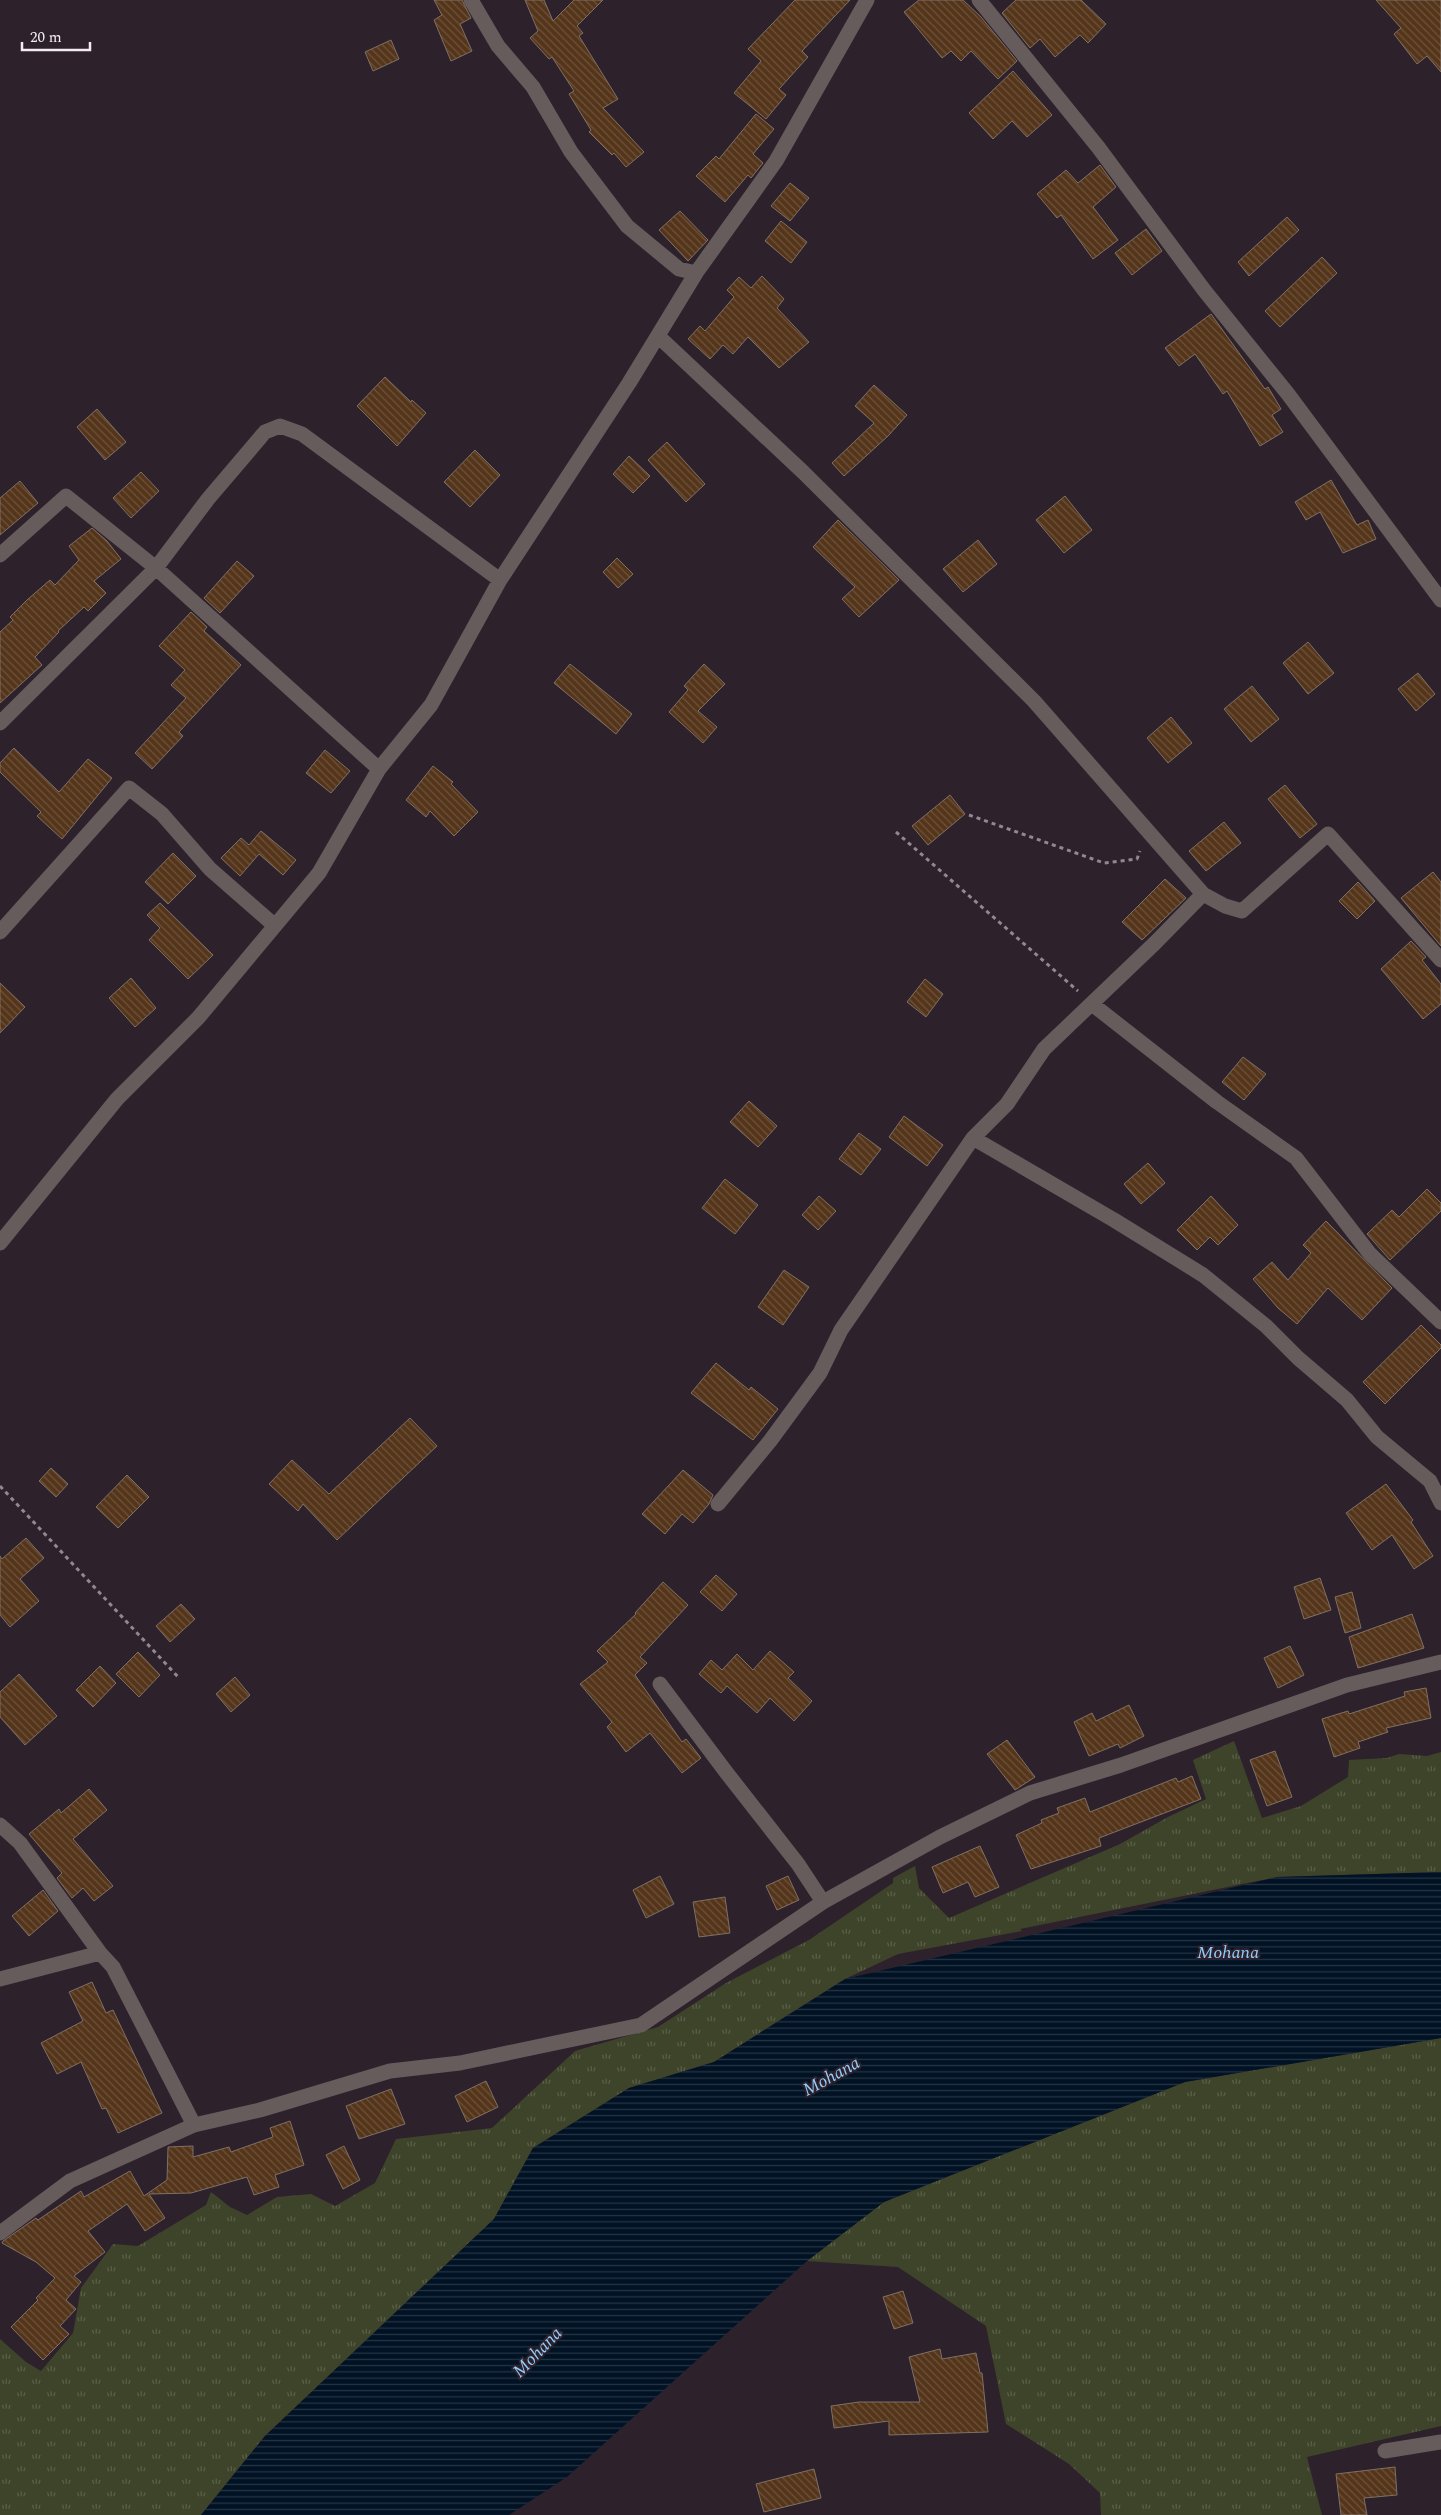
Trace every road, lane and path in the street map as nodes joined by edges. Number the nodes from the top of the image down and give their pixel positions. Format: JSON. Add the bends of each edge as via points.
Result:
{"nodes":[{"id":1,"x":471,"y":0,"type":"edge"},
{"id":2,"x":867,"y":0,"type":"edge"},
{"id":3,"x":979,"y":0,"type":"edge"},
{"id":4,"x":696,"y":273,"type":"junction"},
{"id":5,"x":658,"y":336,"type":"junction"},
{"id":6,"x":0,"y":555,"type":"edge"},
{"id":7,"x":156,"y":568,"type":"junction"},
{"id":8,"x":500,"y":580,"type":"junction"},
{"id":9,"x":1441,"y":600,"type":"edge"},
{"id":10,"x":0,"y":723,"type":"edge"},
{"id":11,"x":379,"y":769,"type":"junction"},
{"id":12,"x":969,"y":815,"type":"dead end"},
{"id":13,"x":896,"y":832,"type":"dead end"},
{"id":14,"x":1149,"y":832,"type":"junction"},
{"id":15,"x":1203,"y":894,"type":"junction"},
{"id":16,"x":274,"y":925,"type":"junction"},
{"id":17,"x":0,"y":932,"type":"edge"},
{"id":18,"x":1441,"y":960,"type":"edge"},
{"id":19,"x":1092,"y":1004,"type":"junction"},
{"id":20,"x":974,"y":1138,"type":"junction"},
{"id":21,"x":0,"y":1243,"type":"edge"},
{"id":22,"x":1441,"y":1322,"type":"edge"},
{"id":23,"x":0,"y":1486,"type":"edge"},
{"id":24,"x":1441,"y":1502,"type":"edge"},
{"id":25,"x":718,"y":1504,"type":"dead end"},
{"id":26,"x":1441,"y":1662,"type":"edge"},
{"id":27,"x":180,"y":1679,"type":"dead end"},
{"id":28,"x":660,"y":1684,"type":"dead end"},
{"id":29,"x":0,"y":1826,"type":"edge"},
{"id":30,"x":823,"y":1902,"type":"junction"},
{"id":31,"x":100,"y":1953,"type":"junction"},
{"id":32,"x":0,"y":1979,"type":"edge"},
{"id":33,"x":194,"y":2125,"type":"junction"},
{"id":34,"x":0,"y":2233,"type":"edge"},
{"id":35,"x":1441,"y":2442,"type":"edge"},
{"id":36,"x":1386,"y":2451,"type":"dead end"}],
"edges":[{"from":1,"to":4,"type":"street","via":[[498,46],[533,87],[571,152],[627,226],[679,269]]},
{"from":2,"to":4,"type":"street","via":[[776,161]]},
{"from":3,"to":9,"type":"street","via":[[1098,147]]},
{"from":4,"to":5,"type":"street"},
{"from":5,"to":8,"type":"street"},
{"from":5,"to":14,"type":"street","via":[[803,472],[1034,701]]},
{"from":6,"to":7,"type":"street","via":[[66,496]]},
{"from":7,"to":8,"type":"street","via":[[265,432],[280,426],[302,434]]},
{"from":7,"to":10,"type":"street"},
{"from":7,"to":11,"type":"street"},
{"from":8,"to":11,"type":"street","via":[[431,705]]},
{"from":11,"to":16,"type":"street","via":[[319,873]]},
{"from":12,"to":14,"type":"path","via":[[1104,863],[1137,859]]},
{"from":13,"to":19,"type":"path"},
{"from":14,"to":15,"type":"street"},
{"from":15,"to":18,"type":"street","via":[[1225,906],[1242,910],[1328,834]]},
{"from":15,"to":19,"type":"street"},
{"from":16,"to":17,"type":"street","via":[[210,869],[162,814],[129,788]]},
{"from":16,"to":21,"type":"street","via":[[198,1018],[117,1099]]},
{"from":19,"to":20,"type":"street","via":[[1044,1049],[1007,1104]]},
{"from":19,"to":22,"type":"street","via":[[1217,1102],[1296,1158],[1370,1254]]},
{"from":20,"to":24,"type":"street","via":[[1203,1276],[1266,1326],[1347,1400],[1377,1436],[1430,1481]]},
{"from":20,"to":25,"type":"street","via":[[842,1330],[820,1373]]},
{"from":23,"to":27,"type":"path"},
{"from":26,"to":30,"type":"street","via":[[1347,1685],[1120,1765],[1030,1793],[940,1837]]},
{"from":28,"to":30,"type":"street","via":[[798,1864]]},
{"from":29,"to":31,"type":"street","via":[[20,1843]]},
{"from":30,"to":33,"type":"street","via":[[640,2025],[460,2063],[390,2071],[260,2110]]},
{"from":31,"to":32,"type":"street"},
{"from":31,"to":33,"type":"street","via":[[113,1967]]},
{"from":33,"to":34,"type":"street","via":[[70,2182]]},
{"from":35,"to":36,"type":"street"}]}
